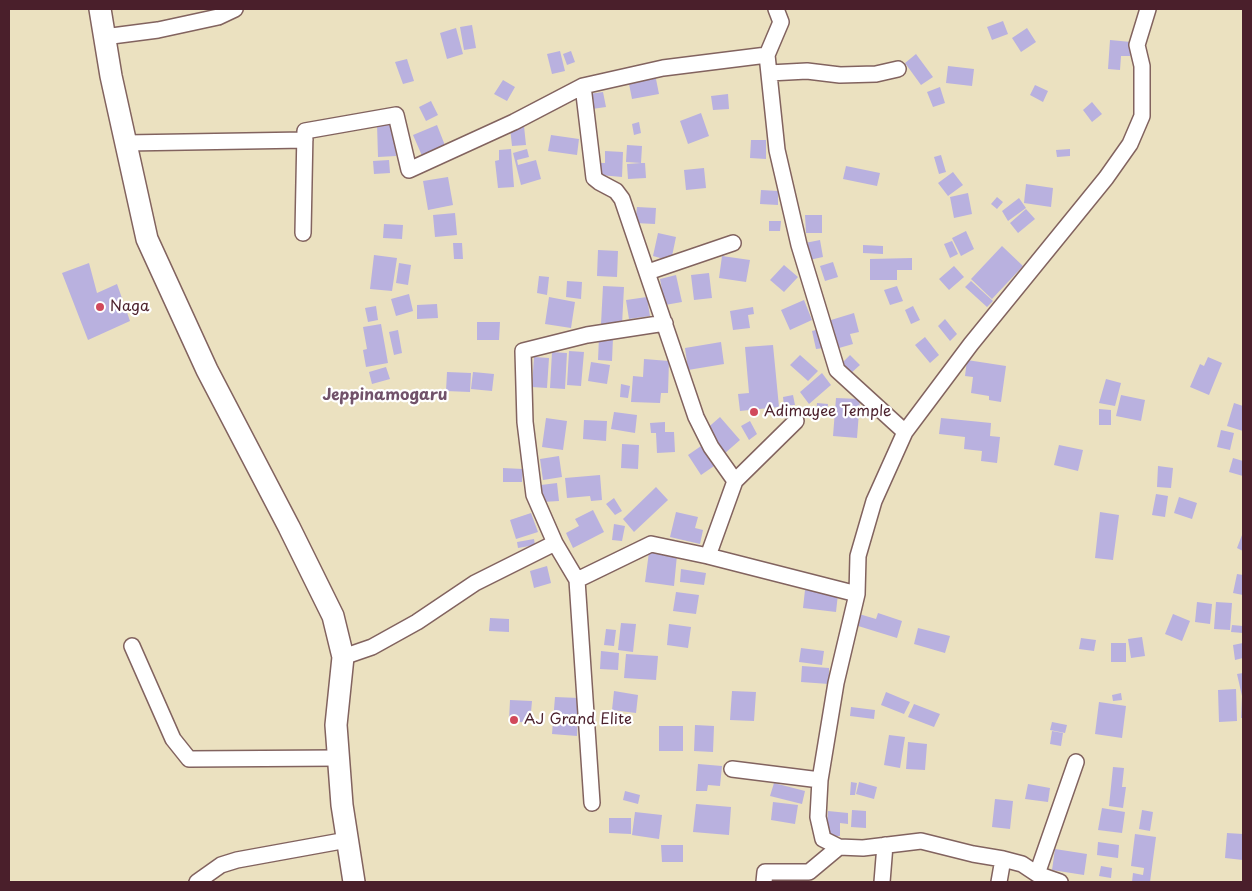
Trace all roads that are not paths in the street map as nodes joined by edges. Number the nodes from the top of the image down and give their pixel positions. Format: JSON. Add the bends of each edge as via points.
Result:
{"nodes":[{"id":1,"x":100,"y":9,"type":"edge"},
{"id":2,"x":236,"y":9,"type":"edge"},
{"id":3,"x":776,"y":9,"type":"edge"},
{"id":4,"x":1148,"y":9,"type":"edge"},
{"id":5,"x":104,"y":37,"type":"junction"},
{"id":6,"x":767,"y":55,"type":"junction"},
{"id":7,"x":898,"y":69,"type":"dead end"},
{"id":8,"x":769,"y":73,"type":"junction"},
{"id":9,"x":583,"y":86,"type":"junction"},
{"id":10,"x":305,"y":140,"type":"junction"},
{"id":11,"x":126,"y":143,"type":"junction"},
{"id":12,"x":303,"y":233,"type":"dead end"},
{"id":13,"x":733,"y":243,"type":"dead end"},
{"id":14,"x":648,"y":272,"type":"junction"},
{"id":15,"x":665,"y":323,"type":"junction"},
{"id":16,"x":796,"y":421,"type":"dead end"},
{"id":17,"x":905,"y":432,"type":"junction"},
{"id":18,"x":734,"y":481,"type":"junction"},
{"id":19,"x":555,"y":542,"type":"junction"},
{"id":20,"x":708,"y":556,"type":"junction"},
{"id":21,"x":576,"y":580,"type":"junction"},
{"id":22,"x":857,"y":594,"type":"junction"},
{"id":23,"x":132,"y":646,"type":"dead end"},
{"id":24,"x":343,"y":657,"type":"junction"},
{"id":25,"x":338,"y":758,"type":"junction"},
{"id":26,"x":1076,"y":762,"type":"dead end"},
{"id":27,"x":732,"y":769,"type":"dead end"},
{"id":28,"x":820,"y":780,"type":"junction"},
{"id":29,"x":592,"y":802,"type":"dead end"},
{"id":30,"x":347,"y":840,"type":"junction"},
{"id":31,"x":885,"y":845,"type":"junction"},
{"id":32,"x":839,"y":847,"type":"junction"},
{"id":33,"x":1003,"y":859,"type":"junction"},
{"id":34,"x":1037,"y":874,"type":"junction"},
{"id":35,"x":196,"y":882,"type":"edge"},
{"id":36,"x":354,"y":882,"type":"edge"},
{"id":37,"x":764,"y":882,"type":"edge"},
{"id":38,"x":882,"y":882,"type":"edge"},
{"id":39,"x":999,"y":882,"type":"edge"},
{"id":40,"x":1060,"y":882,"type":"edge"}],
"edges":[{"from":1,"to":5,"type":"street"},
{"from":2,"to":5,"type":"street","via":[[218,17],[158,30]]},
{"from":3,"to":6,"type":"street","via":[[781,22]]},
{"from":4,"to":17,"type":"street","via":[[1137,45],[1142,66],[1142,116],[1130,144]]},
{"from":5,"to":11,"type":"street"},
{"from":6,"to":8,"type":"street"},
{"from":6,"to":9,"type":"street","via":[[663,68]]},
{"from":7,"to":8,"type":"street","via":[[876,74]]},
{"from":8,"to":17,"type":"street","via":[[779,160],[799,245],[837,370]]},
{"from":9,"to":10,"type":"street","via":[[409,170],[396,115],[305,131]]},
{"from":9,"to":14,"type":"street","via":[[594,178],[616,191],[622,199]]},
{"from":10,"to":11,"type":"street"},
{"from":10,"to":12,"type":"street"},
{"from":11,"to":24,"type":"street","via":[[147,239],[207,370],[333,616]]},
{"from":13,"to":14,"type":"street"},
{"from":14,"to":15,"type":"street"},
{"from":15,"to":18,"type":"street","via":[[696,417]]},
{"from":15,"to":19,"type":"street","via":[[587,335],[523,351],[525,422],[534,495]]},
{"from":16,"to":18,"type":"street"},
{"from":17,"to":22,"type":"street","via":[[874,501],[858,556]]},
{"from":18,"to":20,"type":"street"},
{"from":19,"to":21,"type":"street"},
{"from":19,"to":24,"type":"street","via":[[475,582],[417,622],[372,647]]},
{"from":20,"to":21,"type":"street","via":[[651,544]]},
{"from":20,"to":22,"type":"street"},
{"from":21,"to":29,"type":"street"},
{"from":22,"to":28,"type":"street","via":[[836,683]]},
{"from":23,"to":25,"type":"street","via":[[172,739],[189,759]]},
{"from":24,"to":25,"type":"street","via":[[336,725]]},
{"from":25,"to":30,"type":"street"},
{"from":26,"to":34,"type":"street"},
{"from":27,"to":28,"type":"street"},
{"from":28,"to":32,"type":"street","via":[[818,817],[823,839]]},
{"from":30,"to":35,"type":"street","via":[[237,860],[221,865]]},
{"from":30,"to":36,"type":"street"},
{"from":31,"to":32,"type":"street"},
{"from":31,"to":33,"type":"street","via":[[921,841]]},
{"from":31,"to":38,"type":"street"},
{"from":32,"to":37,"type":"street","via":[[808,872],[765,872]]},
{"from":33,"to":34,"type":"street","via":[[1022,864]]},
{"from":33,"to":39,"type":"street"},
{"from":34,"to":40,"type":"street"}]}
